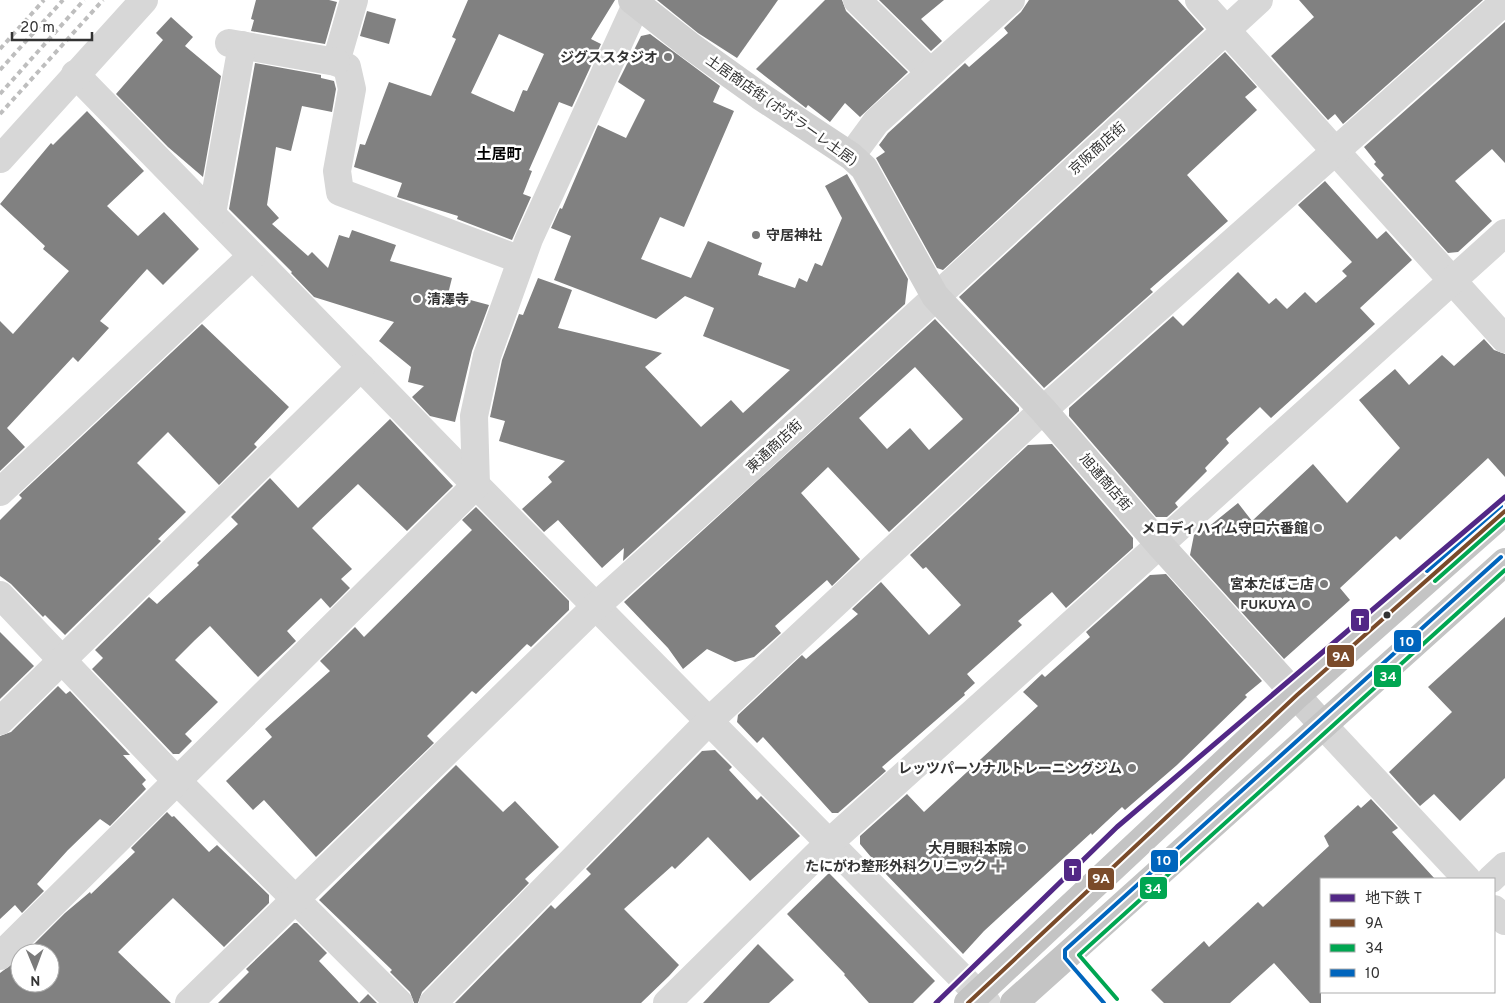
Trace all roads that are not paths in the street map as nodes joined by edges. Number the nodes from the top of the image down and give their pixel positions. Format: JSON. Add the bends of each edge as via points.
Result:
{"nodes":[{"id":1,"x":144,"y":0,"type":"edge"},
{"id":2,"x":354,"y":0,"type":"edge"},
{"id":3,"x":857,"y":0,"type":"edge"},
{"id":4,"x":1010,"y":0,"type":"edge"},
{"id":5,"x":1198,"y":0,"type":"edge"},
{"id":6,"x":1259,"y":0,"type":"edge"},
{"id":7,"x":634,"y":2,"type":"edge"},
{"id":8,"x":1505,"y":2,"type":"edge"},
{"id":9,"x":1226,"y":31,"type":"junction"},
{"id":10,"x":336,"y":62,"type":"junction"},
{"id":11,"x":930,"y":72,"type":"junction"},
{"id":12,"x":75,"y":74,"type":"junction"},
{"id":13,"x":1336,"y":152,"type":"junction"},
{"id":14,"x":851,"y":156,"type":"junction"},
{"id":15,"x":0,"y":158,"type":"edge"},
{"id":16,"x":212,"y":214,"type":"junction"},
{"id":17,"x":1505,"y":233,"type":"edge"},
{"id":18,"x":252,"y":256,"type":"junction"},
{"id":19,"x":521,"y":260,"type":"junction"},
{"id":20,"x":1452,"y":280,"type":"junction"},
{"id":21,"x":935,"y":296,"type":"junction"},
{"id":22,"x":1505,"y":340,"type":"edge"},
{"id":23,"x":360,"y":367,"type":"junction"},
{"id":24,"x":1043,"y":410,"type":"junction"},
{"id":25,"x":476,"y":485,"type":"junction"},
{"id":26,"x":0,"y":492,"type":"edge"},
{"id":27,"x":1505,"y":511,"type":"edge"},
{"id":28,"x":1160,"y":545,"type":"junction"},
{"id":29,"x":1505,"y":562,"type":"edge"},
{"id":30,"x":0,"y":594,"type":"edge"},
{"id":31,"x":603,"y":600,"type":"junction"},
{"id":32,"x":63,"y":660,"type":"junction"},
{"id":33,"x":1297,"y":695,"type":"junction"},
{"id":34,"x":0,"y":721,"type":"edge"},
{"id":35,"x":709,"y":721,"type":"junction"},
{"id":36,"x":1323,"y":725,"type":"junction"},
{"id":37,"x":176,"y":780,"type":"junction"},
{"id":38,"x":830,"y":842,"type":"junction"},
{"id":39,"x":1505,"y":866,"type":"edge"},
{"id":40,"x":1466,"y":878,"type":"edge"},
{"id":41,"x":1492,"y":878,"type":"edge"},
{"id":42,"x":295,"y":898,"type":"junction"},
{"id":43,"x":1495,"y":910,"type":"edge"},
{"id":44,"x":1505,"y":921,"type":"edge"},
{"id":45,"x":0,"y":956,"type":"edge"},
{"id":46,"x":978,"y":1000,"type":"edge"},
{"id":47,"x":189,"y":1003,"type":"edge"},
{"id":48,"x":399,"y":1003,"type":"edge"},
{"id":49,"x":434,"y":1003,"type":"edge"},
{"id":50,"x":667,"y":1003,"type":"edge"},
{"id":51,"x":1014,"y":1003,"type":"edge"}],
"edges":[{"from":1,"to":12,"type":"street"},
{"from":2,"to":10,"type":"street"},
{"from":3,"to":11,"type":"street"},
{"from":4,"to":11,"type":"street"},
{"from":5,"to":9,"type":"street"},
{"from":6,"to":9,"type":"street","name":"京阪商店街"},
{"from":7,"to":14,"type":"main road","name":"土居商店街 (ポポラーレ土居)","via":[[760,96]]},
{"from":7,"to":19,"type":"street"},
{"from":8,"to":13,"type":"street"},
{"from":9,"to":13,"type":"street"},
{"from":9,"to":21,"type":"street","name":"京阪商店街"},
{"from":10,"to":16,"type":"street","via":[[236,44]]},
{"from":10,"to":19,"type":"street","via":[[347,68],[352,90],[337,172],[340,192]]},
{"from":11,"to":14,"type":"street","via":[[876,122]]},
{"from":12,"to":15,"type":"street"},
{"from":12,"to":16,"type":"street"},
{"from":13,"to":20,"type":"street"},
{"from":13,"to":24,"type":"street"},
{"from":14,"to":21,"type":"main road","name":"土居商店街 (ポポラーレ土居)","via":[[864,168]]},
{"from":16,"to":18,"type":"street"},
{"from":17,"to":20,"type":"street"},
{"from":18,"to":23,"type":"street"},
{"from":18,"to":26,"type":"street"},
{"from":19,"to":25,"type":"street","via":[[486,356],[474,416]]},
{"from":20,"to":22,"type":"street"},
{"from":20,"to":28,"type":"street"},
{"from":21,"to":24,"type":"main road","name":"旭通商店街"},
{"from":21,"to":31,"type":"street","name":"東通商店街"},
{"from":23,"to":25,"type":"street"},
{"from":23,"to":32,"type":"street"},
{"from":24,"to":28,"type":"main road","name":"旭通商店街"},
{"from":24,"to":35,"type":"street"},
{"from":25,"to":31,"type":"street"},
{"from":25,"to":37,"type":"street"},
{"from":27,"to":33,"type":"highway"},
{"from":28,"to":33,"type":"main road","name":"旭通商店街"},
{"from":28,"to":38,"type":"street"},
{"from":29,"to":36,"type":"highway"},
{"from":30,"to":32,"type":"street"},
{"from":31,"to":35,"type":"street"},
{"from":31,"to":42,"type":"street","name":"東通商店街"},
{"from":32,"to":34,"type":"street"},
{"from":32,"to":37,"type":"street"},
{"from":33,"to":36,"type":"main road","name":"旭通商店街"},
{"from":33,"to":46,"type":"highway"},
{"from":35,"to":38,"type":"street"},
{"from":35,"to":49,"type":"street"},
{"from":36,"to":40,"type":"street"},
{"from":36,"to":51,"type":"highway"},
{"from":37,"to":42,"type":"street"},
{"from":37,"to":45,"type":"street"},
{"from":38,"to":46,"type":"street"},
{"from":38,"to":50,"type":"street"},
{"from":39,"to":41,"type":"street"},
{"from":42,"to":47,"type":"street","name":"東通商店街"},
{"from":42,"to":48,"type":"street"},
{"from":43,"to":44,"type":"street"}]}
